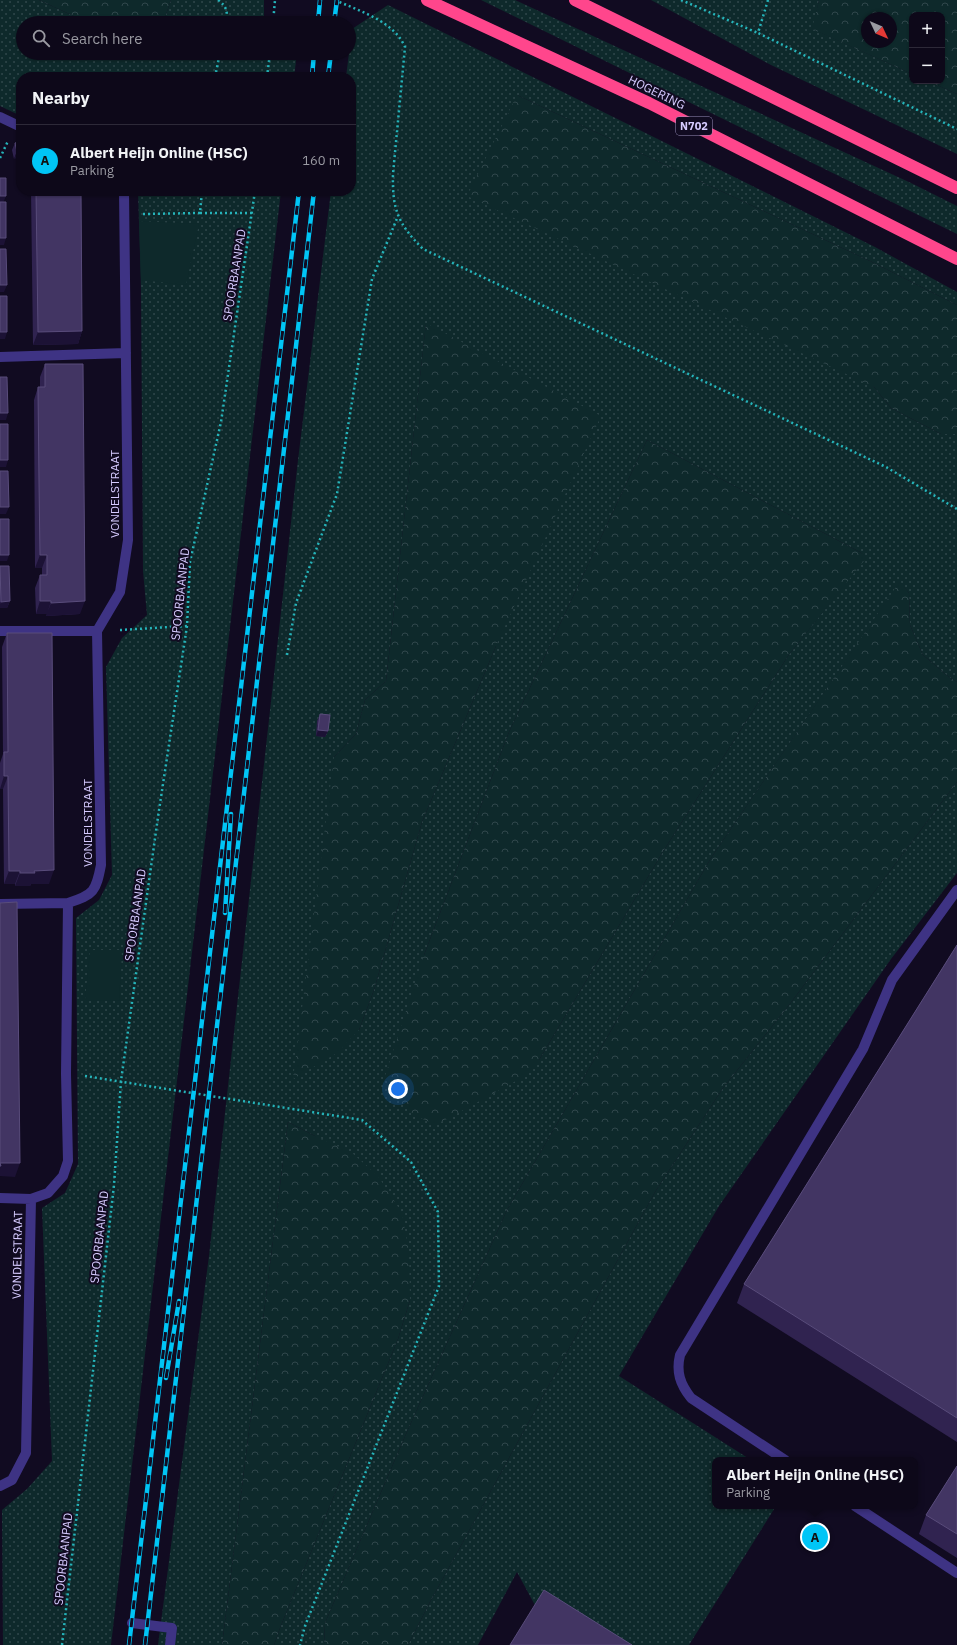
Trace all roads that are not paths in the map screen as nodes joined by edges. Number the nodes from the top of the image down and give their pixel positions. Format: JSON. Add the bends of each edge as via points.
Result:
{"nodes":[{"id":1,"x":427,"y":0,"type":"edge"},
{"id":2,"x":575,"y":0,"type":"edge"},
{"id":3,"x":0,"y":117,"type":"edge"},
{"id":4,"x":16,"y":125,"type":"edge"},
{"id":5,"x":957,"y":188,"type":"edge"},
{"id":6,"x":124,"y":196,"type":"edge"},
{"id":7,"x":957,"y":259,"type":"edge"},
{"id":8,"x":126,"y":353,"type":"junction"},
{"id":9,"x":0,"y":357,"type":"edge"},
{"id":10,"x":0,"y":631,"type":"edge"},
{"id":11,"x":97,"y":631,"type":"junction"},
{"id":12,"x":957,"y":890,"type":"edge"},
{"id":13,"x":68,"y":903,"type":"junction"},
{"id":14,"x":0,"y":904,"type":"edge"},
{"id":15,"x":0,"y":1198,"type":"edge"},
{"id":16,"x":31,"y":1198,"type":"junction"},
{"id":17,"x":780,"y":1457,"type":"edge"},
{"id":18,"x":0,"y":1486,"type":"edge"},
{"id":19,"x":860,"y":1509,"type":"edge"},
{"id":20,"x":957,"y":1573,"type":"edge"},
{"id":21,"x":132,"y":1623,"type":"dead end"},
{"id":22,"x":170,"y":1645,"type":"edge"}],
"edges":[{"from":1,"to":7,"type":"highway","name":"HOGERING","number":"N702","via":[[649,103]]},
{"from":2,"to":5,"type":"highway"},
{"from":3,"to":4,"type":"street"},
{"from":6,"to":8,"type":"street","name":"VONDELSTRAAT"},
{"from":8,"to":9,"type":"street"},
{"from":8,"to":11,"type":"street","name":"VONDELSTRAAT","via":[[128,540],[120,592]]},
{"from":10,"to":11,"type":"street"},
{"from":11,"to":13,"type":"street","name":"VONDELSTRAAT","via":[[102,865],[97,885],[85,897]]},
{"from":12,"to":17,"type":"street","via":[[892,980],[863,1049],[680,1355],[679,1378],[691,1398]]},
{"from":13,"to":14,"type":"street"},
{"from":13,"to":16,"type":"street","name":"VONDELSTRAAT","via":[[68,1161],[63,1176],[48,1193]]},
{"from":15,"to":16,"type":"street"},
{"from":16,"to":18,"type":"street","name":"VONDELSTRAAT","via":[[26,1453],[12,1480]]},
{"from":19,"to":20,"type":"street"},
{"from":21,"to":22,"type":"street","via":[[172,1628]]}]}
